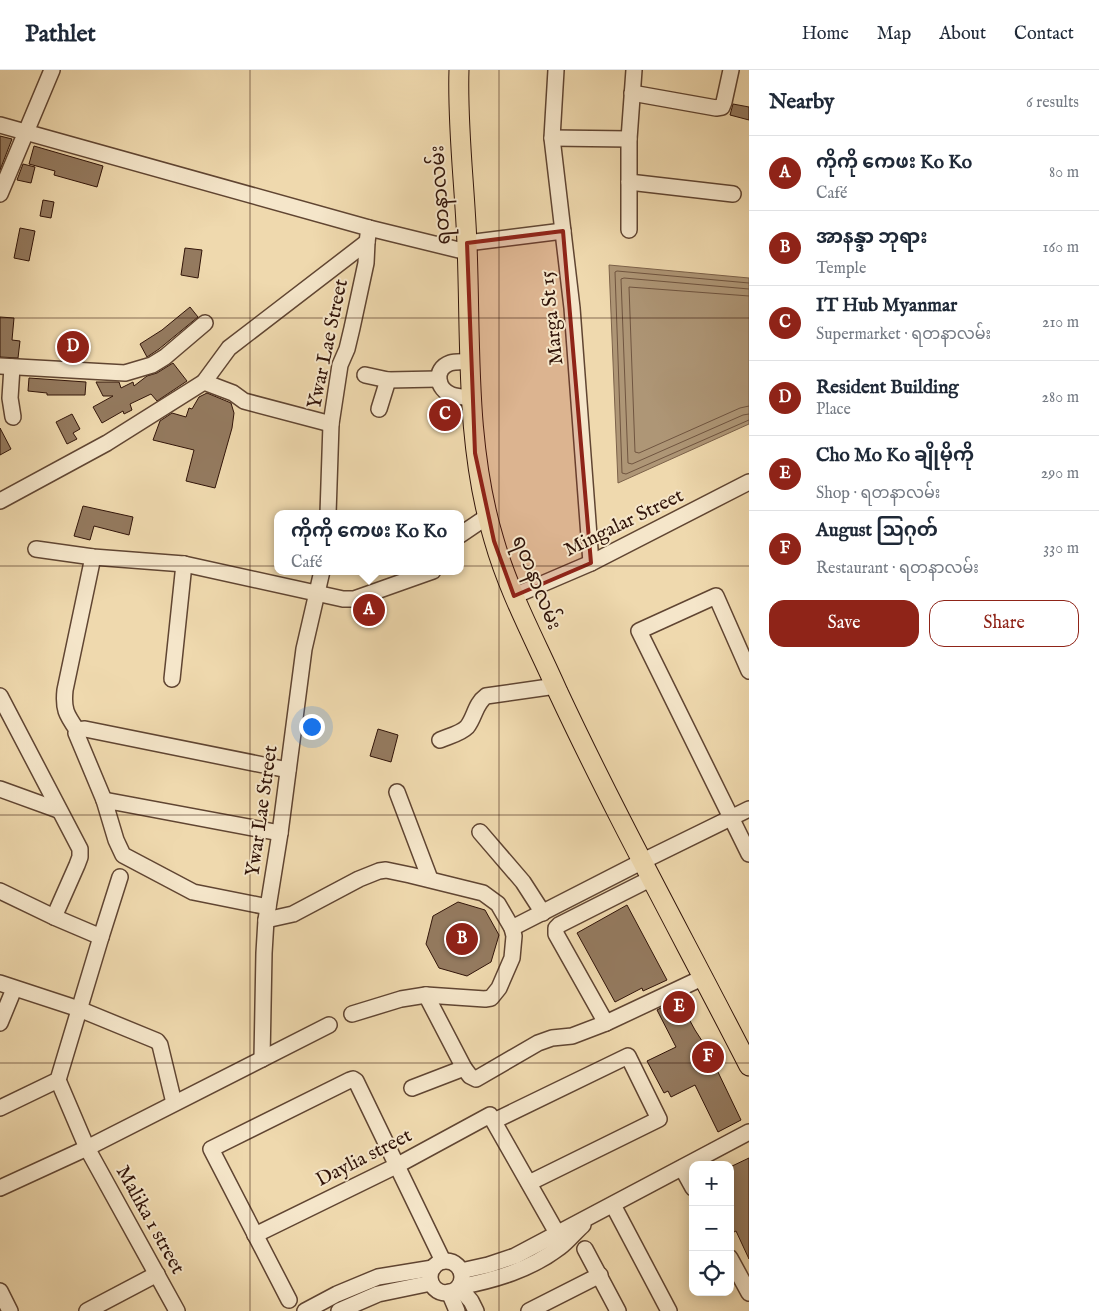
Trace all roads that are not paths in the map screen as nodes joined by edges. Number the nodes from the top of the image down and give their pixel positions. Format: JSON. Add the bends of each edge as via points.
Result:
{"nodes":[{"id":1,"x":52,"y":70,"type":"edge"},
{"id":2,"x":459,"y":70,"type":"edge"},
{"id":3,"x":556,"y":70,"type":"edge"},
{"id":4,"x":634,"y":70,"type":"edge"},
{"id":5,"x":731,"y":70,"type":"edge"},
{"id":6,"x":632,"y":94,"type":"junction"},
{"id":7,"x":0,"y":125,"type":"edge"},
{"id":8,"x":27,"y":132,"type":"junction"},
{"id":9,"x":552,"y":138,"type":"junction"},
{"id":10,"x":629,"y":139,"type":"junction"},
{"id":11,"x":629,"y":182,"type":"junction"},
{"id":12,"x":1,"y":186,"type":"edge"},
{"id":13,"x":733,"y":194,"type":"dead end"},
{"id":14,"x":629,"y":230,"type":"dead end"},
{"id":15,"x":563,"y":231,"type":"junction"},
{"id":16,"x":368,"y":235,"type":"junction"},
{"id":17,"x":467,"y":247,"type":"junction"},
{"id":18,"x":205,"y":323,"type":"dead end"},
{"id":19,"x":470,"y":362,"type":"junction"},
{"id":20,"x":6,"y":366,"type":"edge"},
{"id":21,"x":365,"y":375,"type":"dead end"},
{"id":22,"x":438,"y":379,"type":"junction"},
{"id":23,"x":388,"y":380,"type":"junction"},
{"id":24,"x":204,"y":382,"type":"junction"},
{"id":25,"x":472,"y":398,"type":"junction"},
{"id":26,"x":379,"y":409,"type":"dead end"},
{"id":27,"x":13,"y":417,"type":"dead end"},
{"id":28,"x":332,"y":424,"type":"junction"},
{"id":29,"x":749,"y":482,"type":"edge"},
{"id":30,"x":0,"y":501,"type":"edge"},
{"id":31,"x":328,"y":510,"type":"edge"},
{"id":32,"x":488,"y":516,"type":"junction"},
{"id":33,"x":464,"y":532,"type":"edge"},
{"id":34,"x":36,"y":549,"type":"dead end"},
{"id":35,"x":93,"y":557,"type":"junction"},
{"id":36,"x":591,"y":563,"type":"junction"},
{"id":37,"x":184,"y":564,"type":"junction"},
{"id":38,"x":321,"y":575,"type":"edge"},
{"id":39,"x":421,"y":575,"type":"edge"},
{"id":40,"x":318,"y":592,"type":"junction"},
{"id":41,"x":514,"y":596,"type":"junction"},
{"id":42,"x":749,"y":671,"type":"edge"},
{"id":43,"x":172,"y":679,"type":"dead end"},
{"id":44,"x":556,"y":686,"type":"junction"},
{"id":45,"x":0,"y":696,"type":"edge"},
{"id":46,"x":77,"y":730,"type":"junction"},
{"id":47,"x":440,"y":740,"type":"dead end"},
{"id":48,"x":288,"y":770,"type":"junction"},
{"id":49,"x":0,"y":789,"type":"edge"},
{"id":50,"x":397,"y":792,"type":"dead end"},
{"id":51,"x":104,"y":800,"type":"junction"},
{"id":52,"x":749,"y":809,"type":"edge"},
{"id":53,"x":58,"y":810,"type":"junction"},
{"id":54,"x":732,"y":818,"type":"junction"},
{"id":55,"x":480,"y":832,"type":"dead end"},
{"id":56,"x":280,"y":833,"type":"junction"},
{"id":57,"x":749,"y":854,"type":"edge"},
{"id":58,"x":643,"y":861,"type":"junction"},
{"id":59,"x":120,"y":877,"type":"dead end"},
{"id":60,"x":652,"y":878,"type":"junction"},
{"id":61,"x":430,"y":879,"type":"junction"},
{"id":62,"x":0,"y":891,"type":"edge"},
{"id":63,"x":543,"y":912,"type":"junction"},
{"id":64,"x":267,"y":914,"type":"junction"},
{"id":65,"x":54,"y":917,"type":"junction"},
{"id":66,"x":512,"y":928,"type":"junction"},
{"id":67,"x":101,"y":937,"type":"junction"},
{"id":68,"x":704,"y":977,"type":"junction"},
{"id":69,"x":7,"y":986,"type":"edge"},
{"id":70,"x":426,"y":995,"type":"junction"},
{"id":71,"x":79,"y":1009,"type":"junction"},
{"id":72,"x":352,"y":1014,"type":"dead end"},
{"id":73,"x":0,"y":1023,"type":"edge"},
{"id":74,"x":606,"y":1023,"type":"junction"},
{"id":75,"x":329,"y":1025,"type":"dead end"},
{"id":76,"x":262,"y":1059,"type":"junction"},
{"id":77,"x":749,"y":1066,"type":"edge"},
{"id":78,"x":464,"y":1068,"type":"junction"},
{"id":79,"x":58,"y":1080,"type":"junction"},
{"id":80,"x":412,"y":1088,"type":"dead end"},
{"id":81,"x":174,"y":1103,"type":"junction"},
{"id":82,"x":0,"y":1108,"type":"edge"},
{"id":83,"x":492,"y":1118,"type":"junction"},
{"id":84,"x":749,"y":1132,"type":"edge"},
{"id":85,"x":87,"y":1148,"type":"junction"},
{"id":86,"x":396,"y":1166,"type":"junction"},
{"id":87,"x":682,"y":1168,"type":"junction"},
{"id":88,"x":689,"y":1181,"type":"edge"},
{"id":89,"x":529,"y":1183,"type":"junction"},
{"id":90,"x":0,"y":1188,"type":"edge"},
{"id":91,"x":613,"y":1205,"type":"junction"},
{"id":92,"x":591,"y":1217,"type":"junction"},
{"id":93,"x":557,"y":1233,"type":"junction"},
{"id":94,"x":255,"y":1235,"type":"junction"},
{"id":95,"x":585,"y":1249,"type":"dead end"},
{"id":96,"x":734,"y":1265,"type":"edge"},
{"id":97,"x":436,"y":1271,"type":"junction"},
{"id":98,"x":461,"y":1271,"type":"junction"},
{"id":99,"x":158,"y":1274,"type":"junction"},
{"id":100,"x":600,"y":1275,"type":"junction"},
{"id":101,"x":454,"y":1290,"type":"junction"},
{"id":102,"x":0,"y":1291,"type":"edge"},
{"id":103,"x":749,"y":1293,"type":"edge"},
{"id":104,"x":289,"y":1300,"type":"dead end"},
{"id":105,"x":10,"y":1311,"type":"edge"},
{"id":106,"x":87,"y":1311,"type":"edge"},
{"id":107,"x":177,"y":1311,"type":"edge"},
{"id":108,"x":305,"y":1311,"type":"edge"},
{"id":109,"x":339,"y":1311,"type":"edge"},
{"id":110,"x":457,"y":1311,"type":"edge"},
{"id":111,"x":476,"y":1311,"type":"edge"},
{"id":112,"x":529,"y":1311,"type":"edge"},
{"id":113,"x":618,"y":1311,"type":"edge"},
{"id":114,"x":669,"y":1311,"type":"edge"}],
"edges":[{"from":1,"to":8,"type":"street"},
{"from":2,"to":17,"type":"main road","name":"ရတနာလမ်း"},
{"from":3,"to":9,"type":"street","name":"Marga St 15"},
{"from":4,"to":6,"type":"street"},
{"from":5,"to":6,"type":"street","via":[[722,107]]},
{"from":6,"to":10,"type":"street"},
{"from":7,"to":8,"type":"street"},
{"from":8,"to":12,"type":"street"},
{"from":8,"to":16,"type":"street"},
{"from":9,"to":10,"type":"street"},
{"from":9,"to":15,"type":"street","name":"Marga St 15"},
{"from":10,"to":11,"type":"street"},
{"from":11,"to":13,"type":"street"},
{"from":11,"to":14,"type":"street"},
{"from":15,"to":17,"type":"street"},
{"from":15,"to":36,"type":"street","name":"Marga St 15"},
{"from":16,"to":17,"type":"street"},
{"from":16,"to":24,"type":"street","via":[[229,348]]},
{"from":16,"to":28,"type":"street","name":"Ywar Lae Street","via":[[366,263],[347,350],[340,365]]},
{"from":17,"to":19,"type":"main road","name":"ရတနာလမ်း"},
{"from":18,"to":20,"type":"street","via":[[165,357],[152,365],[125,373]]},
{"from":19,"to":22,"type":"street","via":[[449,363],[440,370]]},
{"from":19,"to":25,"type":"main road","name":"ရတနာလမ်း"},
{"from":20,"to":27,"type":"street"},
{"from":21,"to":23,"type":"street"},
{"from":22,"to":23,"type":"street"},
{"from":22,"to":25,"type":"street","via":[[442,388],[451,395]]},
{"from":23,"to":26,"type":"street"},
{"from":24,"to":28,"type":"street","via":[[233,392],[244,401]]},
{"from":24,"to":30,"type":"street","via":[[107,442]]},
{"from":25,"to":32,"type":"main road","name":"ရတနာလမ်း","via":[[475,453]]},
{"from":28,"to":31,"type":"street","name":"Ywar Lae Street"},
{"from":29,"to":36,"type":"street","name":"Mingalar Street"},
{"from":32,"to":33,"type":"street"},
{"from":32,"to":41,"type":"main road","name":"ရတနာလမ်း"},
{"from":34,"to":35,"type":"street"},
{"from":35,"to":37,"type":"street"},
{"from":35,"to":46,"type":"street","via":[[63,704]]},
{"from":36,"to":41,"type":"street","name":"Mingalar Street"},
{"from":37,"to":40,"type":"street"},
{"from":37,"to":43,"type":"street"},
{"from":38,"to":40,"type":"street","name":"Ywar Lae Street"},
{"from":39,"to":40,"type":"street","via":[[354,598]]},
{"from":40,"to":48,"type":"street","name":"Ywar Lae Street","via":[[304,649]]},
{"from":41,"to":44,"type":"main road","name":"ရတနာလမ်း"},
{"from":42,"to":54,"type":"street","via":[[716,596],[639,630]]},
{"from":44,"to":47,"type":"street","via":[[486,696],[476,706],[467,727]]},
{"from":44,"to":58,"type":"main road","name":"ရတနာလမ်း"},
{"from":45,"to":53,"type":"street"},
{"from":46,"to":48,"type":"street"},
{"from":46,"to":51,"type":"street"},
{"from":48,"to":56,"type":"street","name":"Ywar Lae Street"},
{"from":49,"to":53,"type":"street"},
{"from":50,"to":61,"type":"street"},
{"from":51,"to":56,"type":"street"},
{"from":51,"to":64,"type":"street","via":[[123,855],[194,892]]},
{"from":52,"to":54,"type":"street"},
{"from":53,"to":65,"type":"street","via":[[80,849],[80,857]]},
{"from":54,"to":57,"type":"street"},
{"from":54,"to":58,"type":"street"},
{"from":55,"to":63,"type":"street","via":[[523,882]]},
{"from":56,"to":64,"type":"street","name":"Ywar Lae Street"},
{"from":58,"to":60,"type":"main road","name":"ရတနာလမ်း"},
{"from":58,"to":63,"type":"street"},
{"from":59,"to":67,"type":"street"},
{"from":60,"to":68,"type":"main road","name":"ရတနာလမ်း"},
{"from":60,"to":74,"type":"street","via":[[556,928],[556,934]]},
{"from":61,"to":64,"type":"street","via":[[379,871],[293,914]]},
{"from":61,"to":66,"type":"street","via":[[483,893],[498,904]]},
{"from":62,"to":65,"type":"street"},
{"from":63,"to":66,"type":"street"},
{"from":64,"to":76,"type":"street","name":"Ywar Lae Street"},
{"from":65,"to":67,"type":"street"},
{"from":66,"to":70,"type":"street","via":[[515,945],[512,958],[491,998]]},
{"from":67,"to":71,"type":"street"},
{"from":68,"to":74,"type":"street"},
{"from":68,"to":77,"type":"main road","name":"ရတနာလမ်း"},
{"from":69,"to":71,"type":"street"},
{"from":69,"to":73,"type":"street"},
{"from":70,"to":72,"type":"street"},
{"from":70,"to":78,"type":"street"},
{"from":71,"to":79,"type":"street"},
{"from":71,"to":81,"type":"street","via":[[157,1041]]},
{"from":74,"to":78,"type":"street","via":[[572,1036],[538,1043],[476,1079]]},
{"from":75,"to":76,"type":"street"},
{"from":76,"to":81,"type":"street"},
{"from":78,"to":80,"type":"street"},
{"from":79,"to":82,"type":"street"},
{"from":79,"to":85,"type":"street","name":"Malika 1 street"},
{"from":81,"to":85,"type":"street"},
{"from":83,"to":86,"type":"street","name":"Daylia street"},
{"from":83,"to":89,"type":"street"},
{"from":83,"to":89,"type":"street","name":"Daylia street","via":[[628,1056],[658,1119]]},
{"from":84,"to":87,"type":"street"},
{"from":85,"to":90,"type":"street"},
{"from":85,"to":99,"type":"street","name":"Malika 1 street"},
{"from":86,"to":94,"type":"street","name":"Daylia street"},
{"from":86,"to":94,"type":"street","via":[[353,1079],[214,1147],[212,1153]]},
{"from":86,"to":97,"type":"street"},
{"from":87,"to":88,"type":"street"},
{"from":87,"to":91,"type":"street"},
{"from":89,"to":93,"type":"street"},
{"from":91,"to":92,"type":"street"},
{"from":91,"to":114,"type":"street"},
{"from":92,"to":93,"type":"street"},
{"from":92,"to":101,"type":"street","via":[[560,1247],[521,1270]]},
{"from":93,"to":98,"type":"street","via":[[515,1256]]},
{"from":94,"to":104,"type":"street"},
{"from":95,"to":100,"type":"street"},
{"from":96,"to":103,"type":"street"},
{"from":97,"to":98,"type":"street","via":[[452,1262]]},
{"from":97,"to":101,"type":"street","via":[[438,1291]]},
{"from":97,"to":108,"type":"street","via":[[378,1277]]},
{"from":97,"to":109,"type":"street"},
{"from":98,"to":101,"type":"street","via":[[462,1279]]},
{"from":99,"to":106,"type":"street"},
{"from":99,"to":107,"type":"street","name":"Malika 1 street"},
{"from":100,"to":112,"type":"street"},
{"from":100,"to":113,"type":"street"},
{"from":101,"to":110,"type":"street"},
{"from":101,"to":111,"type":"street","via":[[470,1301]]},
{"from":102,"to":105,"type":"street"}]}
